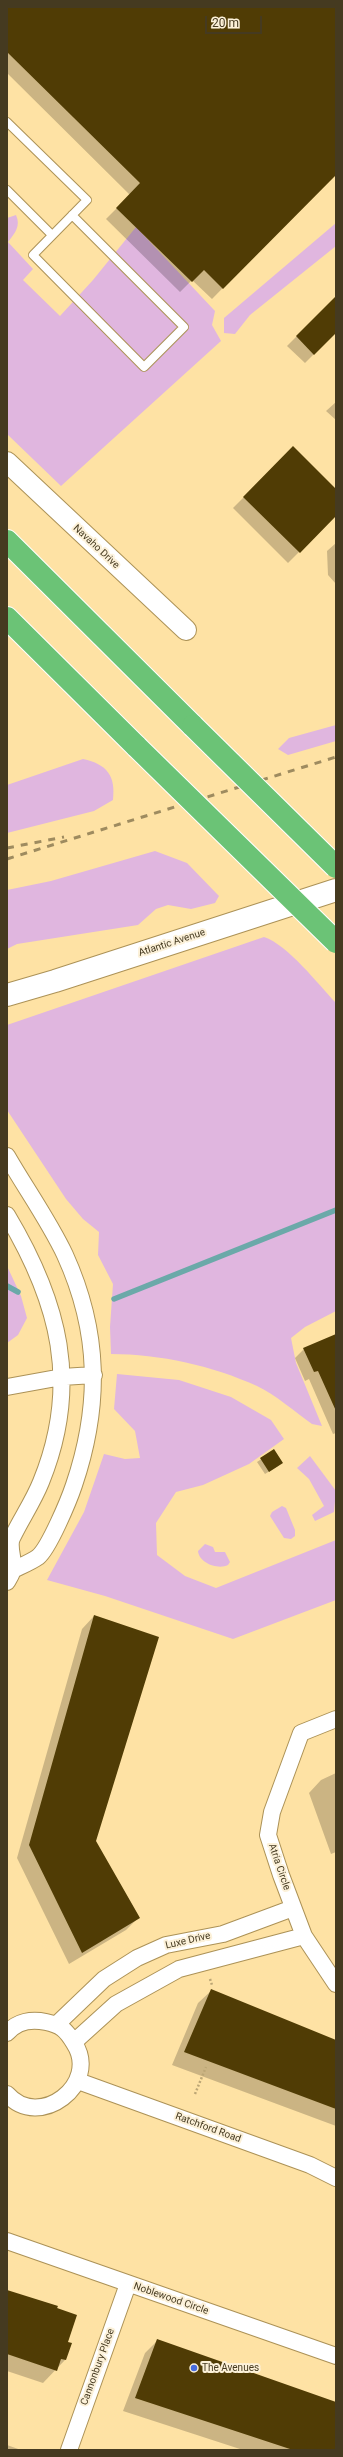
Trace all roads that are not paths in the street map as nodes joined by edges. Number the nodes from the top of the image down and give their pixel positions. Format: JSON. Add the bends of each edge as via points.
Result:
{"nodes":[{"id":1,"x":7,"y":122,"type":"edge"},
{"id":2,"x":7,"y":190,"type":"edge"},
{"id":3,"x":72,"y":214,"type":"junction"},
{"id":4,"x":52,"y":235,"type":"junction"},
{"id":5,"x":7,"y":462,"type":"edge"},
{"id":6,"x":7,"y":541,"type":"edge"},
{"id":7,"x":7,"y":618,"type":"edge"},
{"id":8,"x":186,"y":630,"type":"dead end"},
{"id":9,"x":336,"y":867,"type":"edge"},
{"id":10,"x":336,"y":890,"type":"edge"},
{"id":11,"x":336,"y":942,"type":"edge"},
{"id":12,"x":7,"y":995,"type":"edge"},
{"id":13,"x":9,"y":1162,"type":"edge"},
{"id":14,"x":7,"y":1215,"type":"edge"},
{"id":15,"x":94,"y":1375,"type":"junction"},
{"id":16,"x":62,"y":1377,"type":"junction"},
{"id":17,"x":7,"y":1387,"type":"edge"},
{"id":18,"x":9,"y":1572,"type":"edge"},
{"id":19,"x":336,"y":1719,"type":"edge"},
{"id":20,"x":293,"y":1908,"type":"junction"},
{"id":21,"x":304,"y":1936,"type":"junction"},
{"id":22,"x":336,"y":1984,"type":"edge"},
{"id":23,"x":57,"y":2024,"type":"junction"},
{"id":24,"x":8,"y":2029,"type":"edge"},
{"id":25,"x":74,"y":2042,"type":"junction"},
{"id":26,"x":78,"y":2081,"type":"junction"},
{"id":27,"x":7,"y":2094,"type":"edge"},
{"id":28,"x":336,"y":2178,"type":"edge"},
{"id":29,"x":7,"y":2241,"type":"edge"},
{"id":30,"x":128,"y":2284,"type":"junction"},
{"id":31,"x":336,"y":2356,"type":"edge"},
{"id":32,"x":69,"y":2450,"type":"edge"}],
"edges":[{"from":1,"to":3,"type":"lane","via":[[87,200]]},
{"from":2,"to":4,"type":"lane"},
{"from":3,"to":4,"type":"lane"},
{"from":3,"to":4,"type":"lane","via":[[184,327],[144,367],[33,255]]},
{"from":5,"to":8,"type":"street","name":"Navaho Drive"},
{"from":6,"to":9,"type":"highway","bridge":true},
{"from":7,"to":11,"type":"highway","bridge":true},
{"from":10,"to":12,"type":"main road","name":"Atlantic Avenue","via":[[55,982]]},
{"from":13,"to":15,"type":"street","via":[[64,1254],[78,1286],[86,1316]]},
{"from":14,"to":16,"type":"street","via":[[46,1290],[58,1333]]},
{"from":15,"to":16,"type":"street"},
{"from":15,"to":18,"type":"street","via":[[94,1396],[88,1431],[81,1464],[68,1502],[38,1557]]},
{"from":16,"to":17,"type":"street"},
{"from":16,"to":18,"type":"street","via":[[59,1424],[51,1454],[34,1499],[11,1540]]},
{"from":19,"to":20,"type":"street","name":"Atria Circle","via":[[302,1733],[272,1812],[268,1835]]},
{"from":20,"to":21,"type":"street","name":"Atria Circle"},
{"from":20,"to":23,"type":"street","name":"Luxe Drive","via":[[223,1934],[166,1945],[137,1958],[104,1979]]},
{"from":21,"to":22,"type":"street","name":"Atria Circle"},
{"from":21,"to":25,"type":"street","via":[[179,1969],[116,2004]]},
{"from":23,"to":24,"type":"street","via":[[37,2020],[22,2022]]},
{"from":23,"to":25,"type":"street","via":[[67,2031]]},
{"from":25,"to":26,"type":"street","via":[[79,2050],[81,2065]]},
{"from":26,"to":27,"type":"street","via":[[70,2094],[52,2105],[37,2108],[26,2106]]},
{"from":26,"to":28,"type":"street","name":"Ratchford Road","via":[[310,2166]]},
{"from":29,"to":30,"type":"street","name":"Noblewood Circle"},
{"from":30,"to":31,"type":"street","name":"Noblewood Circle"},
{"from":30,"to":32,"type":"street","name":"Cannonbury Place"}]}
